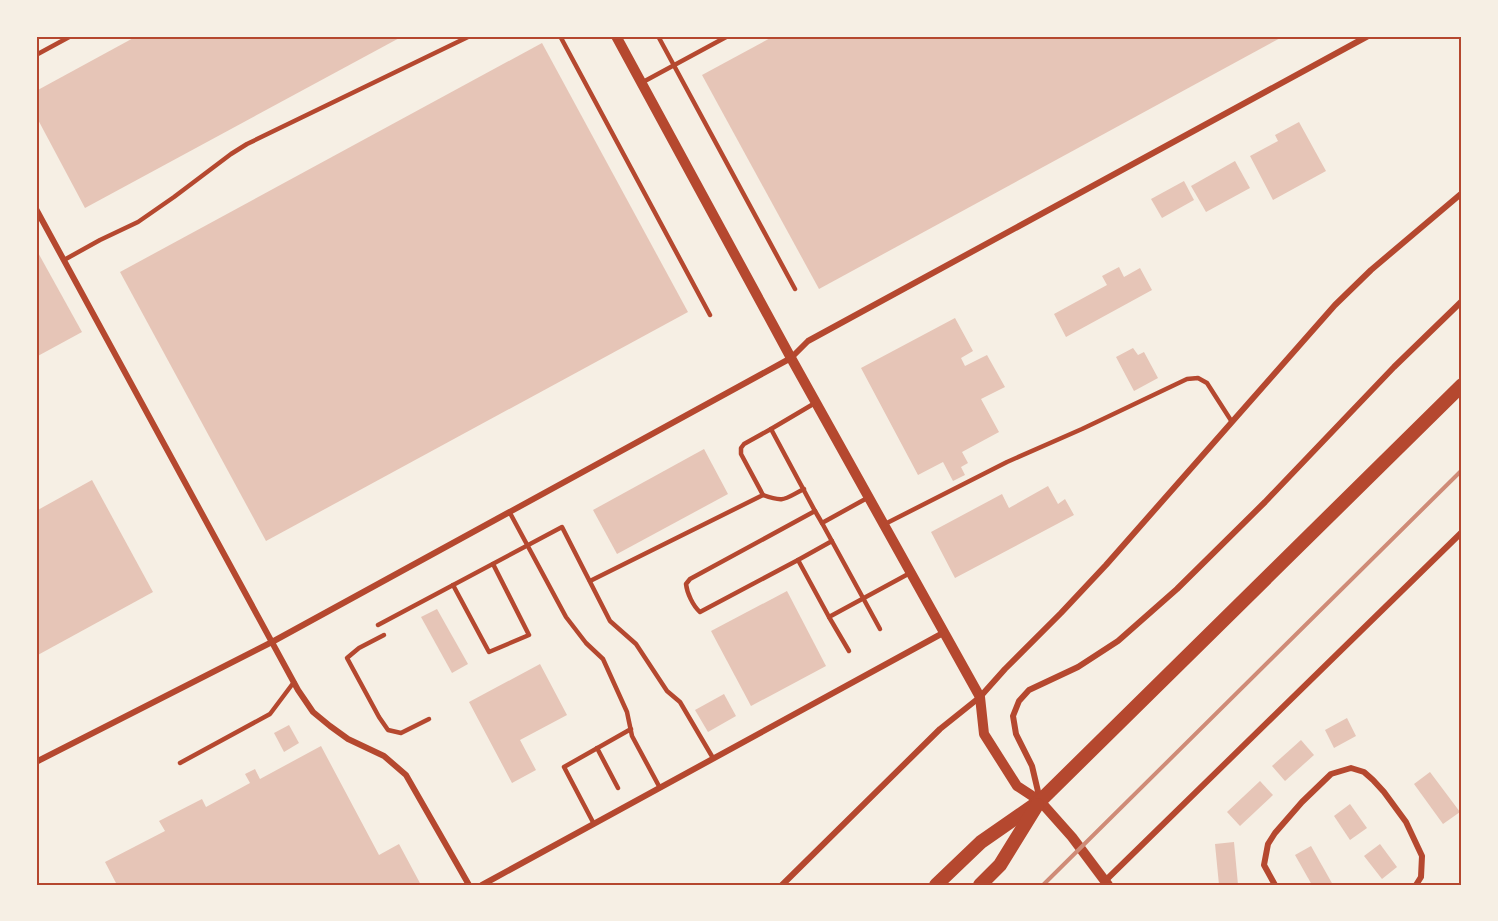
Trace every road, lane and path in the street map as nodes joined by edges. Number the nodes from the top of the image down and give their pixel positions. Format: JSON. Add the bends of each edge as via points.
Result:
{"nodes":[{"id":1,"x":71,"y":36,"type":"edge"},
{"id":2,"x":470,"y":36,"type":"edge"},
{"id":3,"x":560,"y":36,"type":"edge"},
{"id":4,"x":616,"y":36,"type":"edge"},
{"id":5,"x":658,"y":36,"type":"edge"},
{"id":6,"x":728,"y":36,"type":"edge"},
{"id":7,"x":1368,"y":36,"type":"edge"},
{"id":8,"x":36,"y":55,"type":"edge"},
{"id":9,"x":674,"y":65,"type":"junction"},
{"id":10,"x":641,"y":83,"type":"junction"},
{"id":11,"x":1461,"y":197,"type":"edge"},
{"id":12,"x":36,"y":209,"type":"edge"},
{"id":13,"x":64,"y":260,"type":"junction"},
{"id":14,"x":795,"y":289,"type":"dead end"},
{"id":15,"x":1462,"y":301,"type":"edge"},
{"id":16,"x":710,"y":315,"type":"dead end"},
{"id":17,"x":791,"y":358,"type":"junction"},
{"id":18,"x":1462,"y":385,"type":"edge"},
{"id":19,"x":816,"y":403,"type":"junction"},
{"id":20,"x":1232,"y":422,"type":"junction"},
{"id":21,"x":771,"y":429,"type":"junction"},
{"id":22,"x":804,"y":489,"type":"junction"},
{"id":23,"x":763,"y":495,"type":"junction"},
{"id":24,"x":869,"y":497,"type":"junction"},
{"id":25,"x":815,"y":510,"type":"junction"},
{"id":26,"x":510,"y":513,"type":"junction"},
{"id":27,"x":822,"y":522,"type":"junction"},
{"id":28,"x":883,"y":525,"type":"junction"},
{"id":29,"x":1462,"y":532,"type":"edge"},
{"id":30,"x":832,"y":541,"type":"junction"},
{"id":31,"x":527,"y":546,"type":"junction"},
{"id":32,"x":798,"y":560,"type":"junction"},
{"id":33,"x":493,"y":564,"type":"junction"},
{"id":34,"x":910,"y":573,"type":"junction"},
{"id":35,"x":590,"y":581,"type":"junction"},
{"id":36,"x":453,"y":585,"type":"junction"},
{"id":37,"x":863,"y":598,"type":"junction"},
{"id":38,"x":829,"y":616,"type":"junction"},
{"id":39,"x":378,"y":625,"type":"dead end"},
{"id":40,"x":880,"y":629,"type":"dead end"},
{"id":41,"x":943,"y":633,"type":"junction"},
{"id":42,"x":384,"y":635,"type":"dead end"},
{"id":43,"x":272,"y":642,"type":"junction"},
{"id":44,"x":849,"y":651,"type":"dead end"},
{"id":45,"x":294,"y":682,"type":"junction"},
{"id":46,"x":980,"y":698,"type":"junction"},
{"id":47,"x":429,"y":719,"type":"dead end"},
{"id":48,"x":631,"y":729,"type":"junction"},
{"id":49,"x":597,"y":748,"type":"junction"},
{"id":50,"x":713,"y":758,"type":"junction"},
{"id":51,"x":36,"y":762,"type":"edge"},
{"id":52,"x":180,"y":764,"type":"dead end"},
{"id":53,"x":618,"y":788,"type":"dead end"},
{"id":54,"x":660,"y":788,"type":"junction"},
{"id":55,"x":1040,"y":801,"type":"junction"},
{"id":56,"x":594,"y":824,"type":"junction"},
{"id":57,"x":1105,"y":884,"type":"edge"},
{"id":58,"x":469,"y":885,"type":"edge"},
{"id":59,"x":482,"y":885,"type":"edge"},
{"id":60,"x":782,"y":885,"type":"edge"},
{"id":61,"x":936,"y":885,"type":"edge"},
{"id":62,"x":980,"y":885,"type":"edge"},
{"id":63,"x":1275,"y":885,"type":"edge"},
{"id":64,"x":1416,"y":885,"type":"edge"}],
"edges":[{"from":1,"to":8,"type":"lane"},
{"from":2,"to":13,"type":"lane","via":[[247,144],[138,222]]},
{"from":3,"to":16,"type":"lane"},
{"from":4,"to":10,"type":"street"},
{"from":5,"to":9,"type":"lane"},
{"from":6,"to":9,"type":"lane"},
{"from":7,"to":17,"type":"street","via":[[808,341]]},
{"from":9,"to":10,"type":"lane"},
{"from":9,"to":14,"type":"lane"},
{"from":10,"to":17,"type":"street"},
{"from":11,"to":20,"type":"street","via":[[1371,270],[1335,305]]},
{"from":12,"to":13,"type":"street"},
{"from":13,"to":43,"type":"street"},
{"from":15,"to":55,"type":"street","via":[[1177,589],[1118,641],[1078,667],[1029,690],[1018,701],[1013,716],[1016,734],[1032,766]]},
{"from":17,"to":19,"type":"street"},
{"from":17,"to":26,"type":"street"},
{"from":18,"to":55,"type":"main road"},
{"from":19,"to":21,"type":"lane"},
{"from":19,"to":24,"type":"street"},
{"from":20,"to":28,"type":"lane","via":[[1207,383],[1198,378],[1187,379],[1006,462]]},
{"from":20,"to":46,"type":"street","via":[[1106,565]]},
{"from":21,"to":22,"type":"lane"},
{"from":21,"to":23,"type":"lane","via":[[741,448]]},
{"from":22,"to":23,"type":"lane","via":[[783,500]]},
{"from":22,"to":25,"type":"lane"},
{"from":23,"to":35,"type":"lane"},
{"from":24,"to":27,"type":"lane"},
{"from":24,"to":28,"type":"street"},
{"from":25,"to":27,"type":"lane"},
{"from":25,"to":32,"type":"lane","via":[[690,579],[687,590],[700,612]]},
{"from":26,"to":31,"type":"lane"},
{"from":26,"to":43,"type":"street"},
{"from":27,"to":30,"type":"lane"},
{"from":28,"to":34,"type":"street"},
{"from":29,"to":57,"type":"street"},
{"from":30,"to":32,"type":"lane"},
{"from":30,"to":37,"type":"lane"},
{"from":31,"to":33,"type":"lane"},
{"from":31,"to":35,"type":"lane","via":[[562,527]]},
{"from":31,"to":48,"type":"lane","via":[[566,617],[603,659]]},
{"from":32,"to":38,"type":"lane"},
{"from":33,"to":36,"type":"lane"},
{"from":33,"to":36,"type":"lane","via":[[529,635],[489,652]]},
{"from":34,"to":37,"type":"lane"},
{"from":34,"to":41,"type":"street"},
{"from":35,"to":50,"type":"lane","via":[[610,621],[636,644],[667,691],[680,702]]},
{"from":36,"to":39,"type":"lane"},
{"from":37,"to":38,"type":"lane"},
{"from":37,"to":40,"type":"lane"},
{"from":38,"to":44,"type":"lane"},
{"from":41,"to":46,"type":"street"},
{"from":41,"to":50,"type":"street"},
{"from":42,"to":47,"type":"lane","via":[[347,658],[388,730],[401,733]]},
{"from":43,"to":45,"type":"street"},
{"from":43,"to":51,"type":"street"},
{"from":45,"to":52,"type":"lane","via":[[270,714]]},
{"from":45,"to":58,"type":"street","via":[[313,712],[348,739],[384,756],[406,775]]},
{"from":46,"to":55,"type":"street","via":[[984,734],[1017,786]]},
{"from":46,"to":60,"type":"street","via":[[940,729]]},
{"from":48,"to":49,"type":"lane"},
{"from":48,"to":54,"type":"lane"},
{"from":49,"to":53,"type":"lane"},
{"from":49,"to":56,"type":"lane","via":[[564,767]]},
{"from":50,"to":54,"type":"street"},
{"from":54,"to":56,"type":"street"},
{"from":55,"to":57,"type":"street"},
{"from":55,"to":61,"type":"main road","via":[[981,842]]},
{"from":55,"to":62,"type":"main road","via":[[1000,865]]},
{"from":56,"to":59,"type":"street"},
{"from":63,"to":64,"type":"street","via":[[1264,865],[1268,844],[1275,833],[1330,774],[1351,768],[1373,780],[1406,822],[1422,856],[1421,877]]}]}
